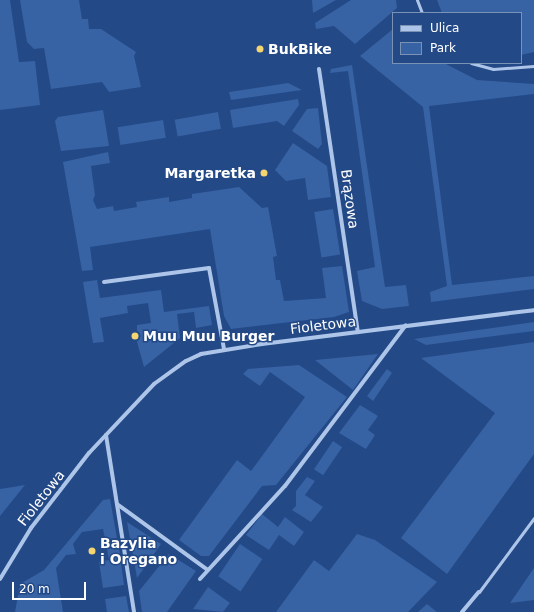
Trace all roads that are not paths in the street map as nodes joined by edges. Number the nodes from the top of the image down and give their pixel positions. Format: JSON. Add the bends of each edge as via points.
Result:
{"nodes":[{"id":1,"x":417,"y":0,"type":"edge"},
{"id":2,"x":422,"y":12,"type":"edge"},
{"id":3,"x":475,"y":64,"type":"edge"},
{"id":4,"x":534,"y":66,"type":"edge"},
{"id":5,"x":319,"y":69,"type":"dead end"},
{"id":6,"x":104,"y":282,"type":"dead end"},
{"id":7,"x":534,"y":310,"type":"edge"},
{"id":8,"x":406,"y":325,"type":"junction"},
{"id":9,"x":358,"y":332,"type":"junction"},
{"id":10,"x":224,"y":349,"type":"junction"},
{"id":11,"x":106,"y":434,"type":"junction"},
{"id":12,"x":116,"y":504,"type":"junction"},
{"id":13,"x":534,"y":518,"type":"edge"},
{"id":14,"x":208,"y":570,"type":"junction"},
{"id":15,"x":0,"y":579,"type":"edge"},
{"id":16,"x":200,"y":579,"type":"dead end"},
{"id":17,"x":479,"y":592,"type":"joint"},
{"id":18,"x":134,"y":612,"type":"edge"},
{"id":19,"x":462,"y":612,"type":"edge"}],
"edges":[{"from":1,"to":2,"type":"lane"},
{"from":3,"to":4,"type":"lane","via":[[493,69]]},
{"from":5,"to":9,"type":"street","name":"Brązowa"},
{"from":6,"to":10,"type":"street","via":[[209,268]]},
{"from":7,"to":8,"type":"street","name":"Fioletowa"},
{"from":8,"to":9,"type":"street","name":"Fioletowa"},
{"from":8,"to":14,"type":"street","via":[[285,486]]},
{"from":9,"to":10,"type":"street","name":"Fioletowa"},
{"from":10,"to":11,"type":"street","name":"Fioletowa","via":[[201,354],[170,370]]},
{"from":11,"to":12,"type":"street"},
{"from":11,"to":15,"type":"street","name":"Fioletowa","via":[[31,528]]},
{"from":12,"to":14,"type":"street"},
{"from":12,"to":18,"type":"street"},
{"from":13,"to":17,"type":"lane"},
{"from":14,"to":16,"type":"street"},
{"from":17,"to":19,"type":"street"}]}
